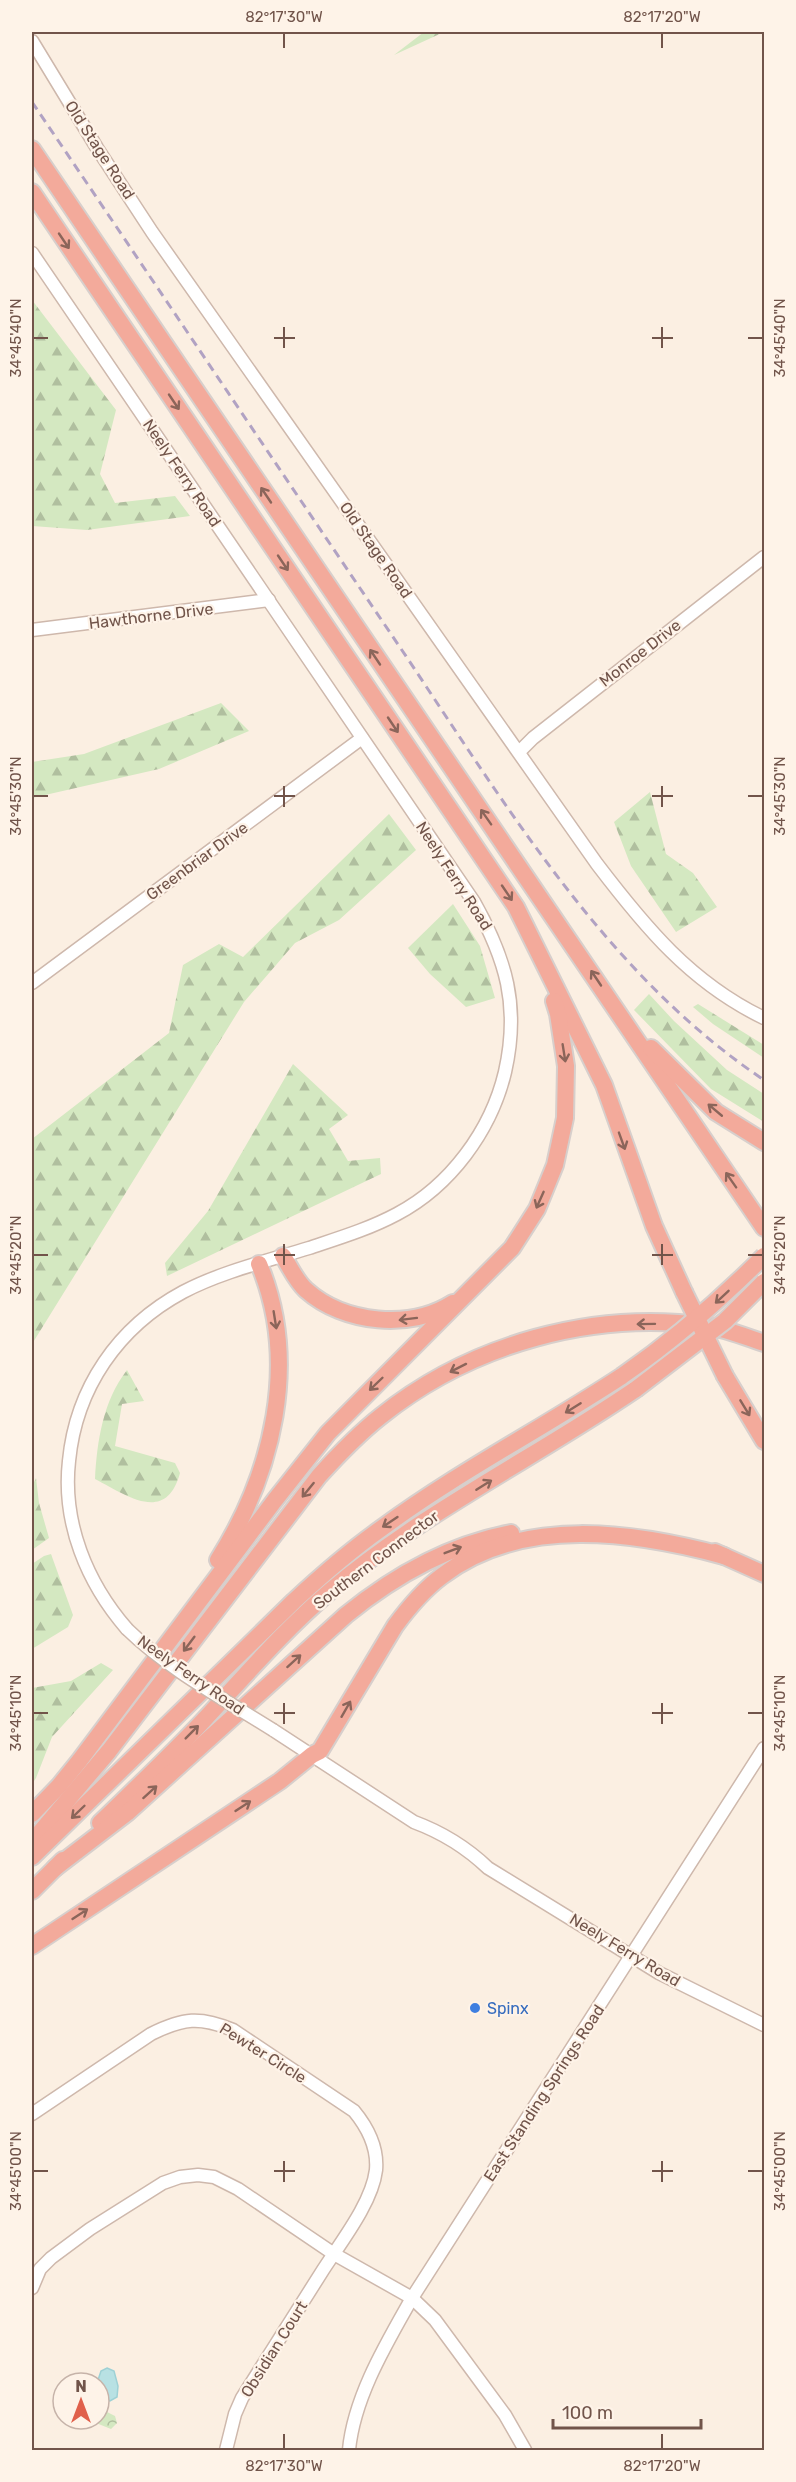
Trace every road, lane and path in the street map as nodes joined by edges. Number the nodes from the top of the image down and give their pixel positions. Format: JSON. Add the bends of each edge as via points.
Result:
{"nodes":[{"id":1,"x":32,"y":41,"type":"edge"},
{"id":2,"x":32,"y":149,"type":"edge"},
{"id":3,"x":32,"y":192,"type":"edge"},
{"id":4,"x":32,"y":253,"type":"edge"},
{"id":5,"x":765,"y":557,"type":"edge"},
{"id":6,"x":269,"y":600,"type":"junction"},
{"id":7,"x":32,"y":630,"type":"edge"},
{"id":8,"x":362,"y":738,"type":"junction"},
{"id":9,"x":519,"y":752,"type":"junction"},
{"id":10,"x":531,"y":937,"type":"junction"},
{"id":11,"x":32,"y":983,"type":"edge"},
{"id":12,"x":765,"y":1018,"type":"edge"},
{"id":13,"x":629,"y":1027,"type":"junction"},
{"id":14,"x":765,"y":1142,"type":"edge"},
{"id":15,"x":765,"y":1228,"type":"edge"},
{"id":16,"x":283,"y":1256,"type":"junction"},
{"id":17,"x":765,"y":1256,"type":"edge"},
{"id":18,"x":259,"y":1264,"type":"junction"},
{"id":19,"x":765,"y":1282,"type":"edge"},
{"id":20,"x":478,"y":1284,"type":"junction"},
{"id":21,"x":765,"y":1343,"type":"edge"},
{"id":22,"x":765,"y":1441,"type":"edge"},
{"id":23,"x":724,"y":1556,"type":"junction"},
{"id":24,"x":765,"y":1574,"type":"edge"},
{"id":25,"x":765,"y":1748,"type":"edge"},
{"id":26,"x":312,"y":1755,"type":"junction"},
{"id":27,"x":33,"y":1812,"type":"edge"},
{"id":28,"x":32,"y":1842,"type":"edge"},
{"id":29,"x":32,"y":1857,"type":"edge"},
{"id":30,"x":55,"y":1868,"type":"junction"},
{"id":31,"x":32,"y":1891,"type":"edge"},
{"id":32,"x":32,"y":1946,"type":"edge"},
{"id":33,"x":632,"y":1956,"type":"junction"},
{"id":34,"x":765,"y":2025,"type":"edge"},
{"id":35,"x":32,"y":2114,"type":"edge"},
{"id":36,"x":334,"y":2253,"type":"junction"},
{"id":37,"x":32,"y":2288,"type":"edge"},
{"id":38,"x":412,"y":2298,"type":"junction"},
{"id":39,"x":226,"y":2451,"type":"edge"},
{"id":40,"x":349,"y":2451,"type":"edge"},
{"id":41,"x":525,"y":2451,"type":"edge"}],
"edges":[{"from":1,"to":9,"type":"street","name":"Old Stage Road","via":[[152,232]]},
{"from":13,"to":2,"type":"highway","one_way":true},
{"from":3,"to":10,"type":"highway","one_way":true,"via":[[516,907]]},
{"from":4,"to":6,"type":"street","name":"Neely Ferry Road"},
{"from":5,"to":9,"type":"street","name":"Monroe Drive","via":[[668,630]]},
{"from":6,"to":7,"type":"street","name":"Hawthorne Drive"},
{"from":6,"to":8,"type":"street","name":"Neely Ferry Road"},
{"from":8,"to":11,"type":"street","name":"Greenbriar Drive"},
{"from":8,"to":16,"type":"street","name":"Neely Ferry Road","via":[[474,902],[497,944],[509,991],[510,1045],[490,1115],[473,1145],[439,1184],[388,1219]]},
{"from":9,"to":12,"type":"street","name":"Old Stage Road","via":[[640,921],[707,982]]},
{"from":10,"to":20,"type":"highway","one_way":true,"via":[[558,1014],[566,1066],[565,1118],[555,1165],[537,1209],[512,1248]]},
{"from":10,"to":22,"type":"highway","one_way":true,"bridge":true,"via":[[604,1085],[654,1226],[684,1292],[725,1376]]},
{"from":14,"to":13,"type":"highway","one_way":true,"via":[[716,1112]]},
{"from":15,"to":13,"type":"highway","one_way":true},
{"from":16,"to":18,"type":"street","name":"Neely Ferry Road"},
{"from":20,"to":16,"type":"highway","one_way":true,"via":[[447,1307],[419,1317],[370,1318],[335,1308],[315,1297],[299,1282]]},
{"from":17,"to":29,"type":"highway","name":"Southern Connector","one_way":true,"bridge":true,"via":[[708,1310],[622,1376],[428,1497],[338,1562]]},
{"from":18,"to":26,"type":"street","name":"Neely Ferry Road","bridge":true,"via":[[184,1291],[153,1310],[100,1365],[84,1399],[69,1454],[70,1511],[85,1563],[103,1598],[127,1629],[180,1671]]},
{"from":18,"to":27,"type":"highway","one_way":true,"via":[[274,1312],[279,1369],[270,1445],[252,1499],[211,1570]]},
{"from":30,"to":19,"type":"highway","name":"Southern Connector","one_way":true,"bridge":true,"via":[[330,1590],[394,1542],[636,1389],[725,1321]]},
{"from":20,"to":27,"type":"highway","one_way":true,"via":[[328,1433],[80,1760]]},
{"from":21,"to":28,"type":"highway","one_way":true,"via":[[709,1326],[649,1323],[579,1328],[494,1351],[407,1397],[380,1416],[319,1476],[109,1751]]},
{"from":23,"to":24,"type":"highway"},
{"from":26,"to":23,"type":"highway","one_way":true,"via":[[324,1747],[409,1607],[442,1575],[468,1560],[512,1543],[592,1534],[682,1545]]},
{"from":30,"to":23,"type":"highway","one_way":true,"via":[[127,1813],[346,1615],[414,1567],[494,1536],[582,1524],[658,1532]]},
{"from":25,"to":33,"type":"street","name":"East Standing Springs Road"},
{"from":32,"to":26,"type":"highway","one_way":true,"via":[[280,1782]]},
{"from":26,"to":33,"type":"street","name":"Neely Ferry Road"},
{"from":30,"to":31,"type":"highway","name":"Southern Connector"},
{"from":33,"to":34,"type":"street","name":"Neely Ferry Road"},
{"from":33,"to":38,"type":"street","name":"East Standing Springs Road"},
{"from":35,"to":36,"type":"street","name":"Pewter Circle","via":[[167,2026],[192,2020],[212,2021],[233,2030],[354,2111],[371,2136],[376,2168],[372,2186]]},
{"from":36,"to":37,"type":"street","via":[[214,2177],[180,2177],[164,2182],[51,2258],[40,2269]]},
{"from":36,"to":38,"type":"street"},
{"from":36,"to":39,"type":"street","name":"Obsidian Court","via":[[242,2398]]},
{"from":38,"to":40,"type":"street","name":"East Standing Springs Road","via":[[367,2388]]},
{"from":38,"to":41,"type":"street","via":[[435,2320],[505,2415]]}]}
